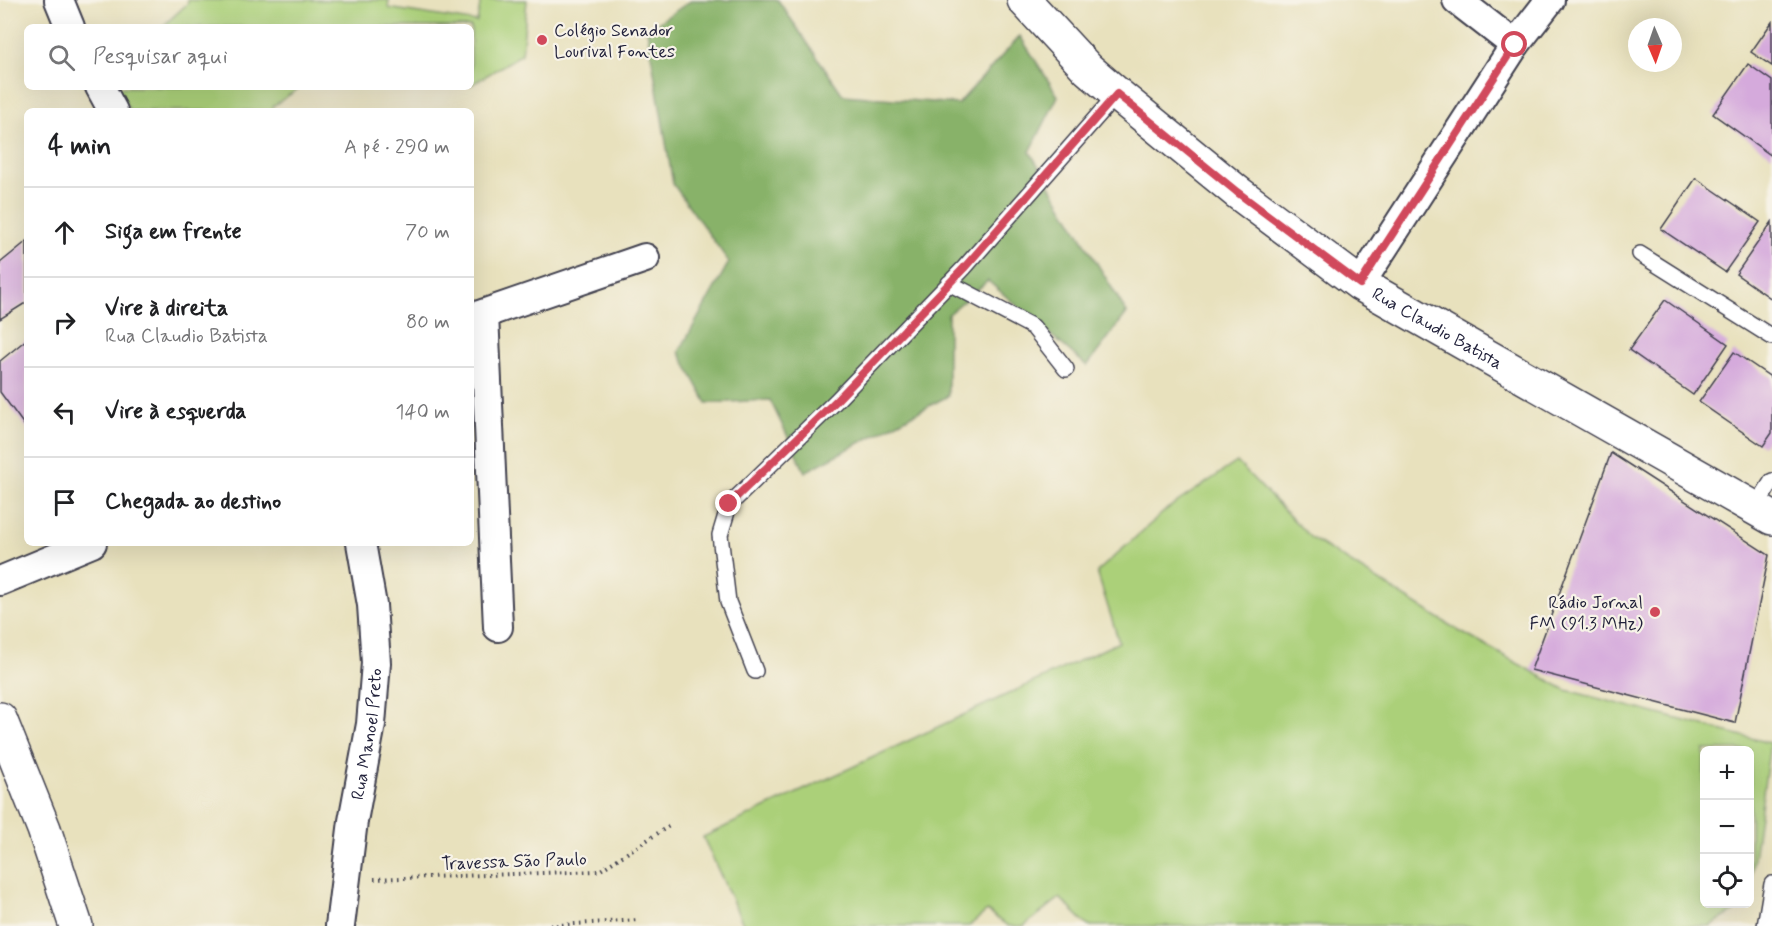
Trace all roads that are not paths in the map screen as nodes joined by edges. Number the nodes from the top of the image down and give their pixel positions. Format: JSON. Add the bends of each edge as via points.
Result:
{"nodes":[{"id":1,"x":59,"y":0,"type":"edge"},
{"id":2,"x":1024,"y":0,"type":"edge"},
{"id":3,"x":1457,"y":0,"type":"edge"},
{"id":4,"x":1550,"y":0,"type":"edge"},
{"id":5,"x":69,"y":24,"type":"edge"},
{"id":6,"x":1515,"y":45,"type":"junction"},
{"id":7,"x":102,"y":90,"type":"edge"},
{"id":8,"x":1117,"y":94,"type":"junction"},
{"id":9,"x":111,"y":108,"type":"edge"},
{"id":10,"x":1640,"y":254,"type":"dead end"},
{"id":11,"x":645,"y":258,"type":"dead end"},
{"id":12,"x":949,"y":283,"type":"junction"},
{"id":13,"x":1360,"y":284,"type":"junction"},
{"id":14,"x":478,"y":316,"type":"edge"},
{"id":15,"x":1772,"y":337,"type":"edge"},
{"id":16,"x":1066,"y":369,"type":"dead end"},
{"id":17,"x":1772,"y":481,"type":"edge"},
{"id":18,"x":1764,"y":513,"type":"edge"},
{"id":19,"x":85,"y":546,"type":"edge"},
{"id":20,"x":362,"y":546,"type":"edge"},
{"id":21,"x":0,"y":581,"type":"edge"},
{"id":22,"x":498,"y":627,"type":"dead end"},
{"id":23,"x":755,"y":671,"type":"dead end"},
{"id":24,"x":0,"y":719,"type":"edge"},
{"id":25,"x":1772,"y":884,"type":"edge"},
{"id":26,"x":76,"y":926,"type":"edge"},
{"id":27,"x":340,"y":926,"type":"edge"},
{"id":28,"x":1765,"y":926,"type":"edge"}],
"edges":[{"from":1,"to":5,"type":"street"},
{"from":2,"to":8,"type":"main road","name":"Rua Claudio Batista","via":[[1088,69]]},
{"from":3,"to":6,"type":"street"},
{"from":4,"to":6,"type":"street"},
{"from":6,"to":13,"type":"street"},
{"from":7,"to":9,"type":"street"},
{"from":8,"to":12,"type":"lane"},
{"from":8,"to":13,"type":"main road","name":"Rua Claudio Batista","via":[[1237,192]]},
{"from":10,"to":15,"type":"lane"},
{"from":11,"to":14,"type":"street"},
{"from":12,"to":16,"type":"lane","via":[[1033,327]]},
{"from":12,"to":23,"type":"lane","via":[[836,401],[729,504],[720,535],[728,602]]},
{"from":13,"to":18,"type":"main road","name":"Rua Claudio Batista"},
{"from":14,"to":22,"type":"street"},
{"from":17,"to":18,"type":"lane"},
{"from":19,"to":21,"type":"street"},
{"from":20,"to":27,"type":"street","name":"Rua Manoel Preto","via":[[370,585],[376,663],[371,724],[353,821]]},
{"from":24,"to":26,"type":"main road","via":[[44,829]]},
{"from":25,"to":28,"type":"lane"}]}
